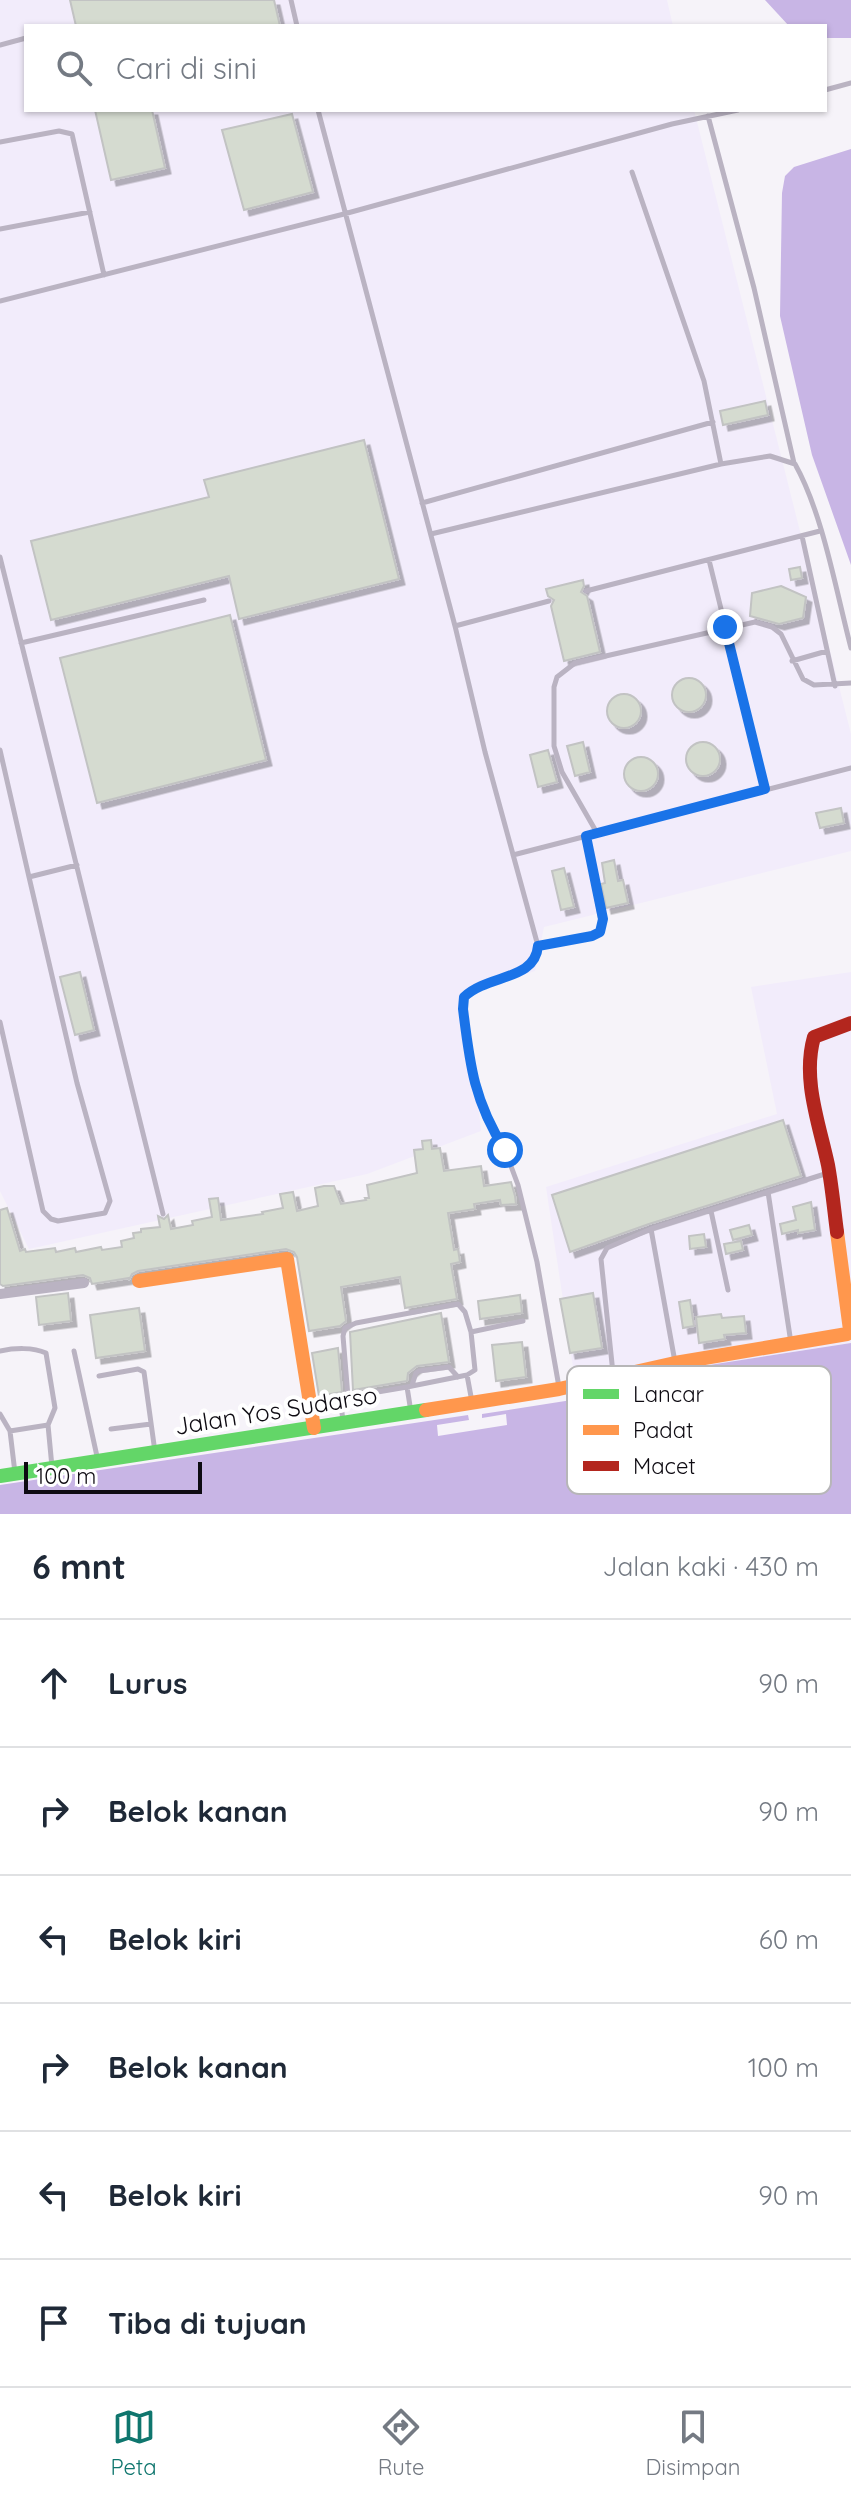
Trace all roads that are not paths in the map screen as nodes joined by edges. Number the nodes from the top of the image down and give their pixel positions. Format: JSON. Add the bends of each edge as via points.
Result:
{"nodes":[{"id":1,"x":291,"y":0,"type":"edge"},
{"id":2,"x":297,"y":24,"type":"edge"},
{"id":3,"x":24,"y":39,"type":"edge"},
{"id":4,"x":0,"y":45,"type":"edge"},
{"id":5,"x":851,"y":83,"type":"edge"},
{"id":6,"x":827,"y":89,"type":"edge"},
{"id":7,"x":318,"y":112,"type":"edge"},
{"id":8,"x":728,"y":112,"type":"edge"},
{"id":9,"x":708,"y":116,"type":"junction"},
{"id":10,"x":0,"y":142,"type":"edge"},
{"id":11,"x":632,"y":172,"type":"dead end"},
{"id":12,"x":90,"y":212,"type":"junction"},
{"id":13,"x":344,"y":214,"type":"junction"},
{"id":14,"x":0,"y":229,"type":"edge"},
{"id":15,"x":104,"y":275,"type":"junction"},
{"id":16,"x":0,"y":301,"type":"edge"},
{"id":17,"x":713,"y":422,"type":"junction"},
{"id":18,"x":721,"y":464,"type":"junction"},
{"id":19,"x":795,"y":464,"type":"junction"},
{"id":20,"x":422,"y":503,"type":"junction"},
{"id":21,"x":820,"y":531,"type":"junction"},
{"id":22,"x":431,"y":534,"type":"junction"},
{"id":23,"x":802,"y":536,"type":"junction"},
{"id":24,"x":0,"y":557,"type":"edge"},
{"id":25,"x":709,"y":560,"type":"junction"},
{"id":26,"x":586,"y":591,"type":"dead end"},
{"id":27,"x":204,"y":600,"type":"dead end"},
{"id":28,"x":549,"y":601,"type":"dead end"},
{"id":29,"x":455,"y":626,"type":"junction"},
{"id":30,"x":725,"y":627,"type":"junction"},
{"id":31,"x":21,"y":643,"type":"junction"},
{"id":32,"x":851,"y":648,"type":"edge"},
{"id":33,"x":827,"y":651,"type":"junction"},
{"id":34,"x":792,"y":661,"type":"junction"},
{"id":35,"x":851,"y":683,"type":"edge"},
{"id":36,"x":835,"y":686,"type":"junction"},
{"id":37,"x":0,"y":750,"type":"edge"},
{"id":38,"x":851,"y":768,"type":"edge"},
{"id":39,"x":765,"y":789,"type":"junction"},
{"id":40,"x":597,"y":833,"type":"junction"},
{"id":41,"x":586,"y":836,"type":"junction"},
{"id":42,"x":513,"y":855,"type":"junction"},
{"id":43,"x":77,"y":865,"type":"junction"},
{"id":44,"x":29,"y":877,"type":"junction"},
{"id":45,"x":538,"y":946,"type":"junction"},
{"id":46,"x":0,"y":1022,"type":"edge"},
{"id":47,"x":851,"y":1023,"type":"edge"},
{"id":48,"x":829,"y":1172,"type":"junction"},
{"id":49,"x":768,"y":1192,"type":"junction"},
{"id":50,"x":711,"y":1211,"type":"junction"},
{"id":51,"x":163,"y":1214,"type":"dead end"},
{"id":52,"x":651,"y":1229,"type":"junction"},
{"id":53,"x":139,"y":1281,"type":"dead end"},
{"id":54,"x":84,"y":1283,"type":"dead end"},
{"id":55,"x":728,"y":1290,"type":"dead end"},
{"id":56,"x":0,"y":1294,"type":"edge"},
{"id":57,"x":523,"y":1321,"type":"dead end"},
{"id":58,"x":471,"y":1332,"type":"junction"},
{"id":59,"x":791,"y":1344,"type":"junction"},
{"id":60,"x":0,"y":1351,"type":"edge"},
{"id":61,"x":74,"y":1351,"type":"dead end"},
{"id":62,"x":675,"y":1363,"type":"junction"},
{"id":63,"x":613,"y":1366,"type":"edge"},
{"id":64,"x":662,"y":1366,"type":"edge"},
{"id":65,"x":467,"y":1375,"type":"junction"},
{"id":66,"x":99,"y":1376,"type":"dead end"},
{"id":67,"x":458,"y":1377,"type":"junction"},
{"id":68,"x":409,"y":1386,"type":"junction"},
{"id":69,"x":567,"y":1387,"type":"edge"},
{"id":70,"x":559,"y":1389,"type":"junction"},
{"id":71,"x":348,"y":1397,"type":"junction"},
{"id":72,"x":472,"y":1402,"type":"junction"},
{"id":73,"x":411,"y":1412,"type":"junction"},
{"id":74,"x":0,"y":1414,"type":"edge"},
{"id":75,"x":344,"y":1423,"type":"junction"},
{"id":76,"x":151,"y":1424,"type":"junction"},
{"id":77,"x":48,"y":1425,"type":"junction"},
{"id":78,"x":314,"y":1428,"type":"junction"},
{"id":79,"x":111,"y":1429,"type":"dead end"},
{"id":80,"x":10,"y":1431,"type":"junction"},
{"id":81,"x":155,"y":1453,"type":"junction"},
{"id":82,"x":98,"y":1462,"type":"junction"},
{"id":83,"x":52,"y":1468,"type":"junction"},
{"id":84,"x":8,"y":1475,"type":"edge"}],
"edges":[{"from":1,"to":2,"type":"lane"},
{"from":3,"to":4,"type":"lane"},
{"from":5,"to":6,"type":"lane"},
{"from":7,"to":13,"type":"lane"},
{"from":8,"to":9,"type":"lane"},
{"from":9,"to":13,"type":"lane"},
{"from":9,"to":19,"type":"lane"},
{"from":10,"to":12,"type":"lane","via":[[59,131],[72,134]]},
{"from":11,"to":17,"type":"lane","via":[[704,381]]},
{"from":12,"to":14,"type":"lane"},
{"from":12,"to":15,"type":"lane"},
{"from":13,"to":15,"type":"lane"},
{"from":13,"to":20,"type":"lane"},
{"from":15,"to":16,"type":"lane"},
{"from":17,"to":18,"type":"lane"},
{"from":17,"to":20,"type":"lane"},
{"from":18,"to":19,"type":"lane","via":[[770,456]]},
{"from":18,"to":22,"type":"lane"},
{"from":19,"to":21,"type":"lane"},
{"from":20,"to":22,"type":"lane"},
{"from":21,"to":23,"type":"lane"},
{"from":21,"to":32,"type":"lane"},
{"from":22,"to":29,"type":"lane"},
{"from":23,"to":25,"type":"lane"},
{"from":23,"to":33,"type":"lane"},
{"from":24,"to":31,"type":"lane"},
{"from":25,"to":26,"type":"lane"},
{"from":25,"to":30,"type":"lane"},
{"from":27,"to":31,"type":"lane"},
{"from":28,"to":29,"type":"lane"},
{"from":29,"to":42,"type":"lane"},
{"from":30,"to":34,"type":"lane","via":[[755,622],[772,627],[781,634]]},
{"from":30,"to":39,"type":"lane"},
{"from":30,"to":40,"type":"lane","via":[[575,663],[557,677],[554,746],[562,772]]},
{"from":31,"to":43,"type":"lane"},
{"from":33,"to":34,"type":"lane"},
{"from":33,"to":36,"type":"lane"},
{"from":34,"to":36,"type":"lane","via":[[803,679]]},
{"from":35,"to":36,"type":"lane"},
{"from":37,"to":44,"type":"lane"},
{"from":38,"to":39,"type":"lane"},
{"from":39,"to":40,"type":"lane"},
{"from":40,"to":41,"type":"lane"},
{"from":41,"to":42,"type":"lane"},
{"from":41,"to":45,"type":"lane","via":[[602,927],[592,936]]},
{"from":42,"to":45,"type":"lane"},
{"from":43,"to":44,"type":"lane"},
{"from":43,"to":51,"type":"lane"},
{"from":44,"to":46,"type":"lane","via":[[110,1201],[105,1213],[58,1221],[43,1211]]},
{"from":45,"to":70,"type":"lane","via":[[528,968],[473,989],[464,997],[463,1009],[475,1088],[518,1185]]},
{"from":47,"to":48,"type":"street","via":[[814,1037],[809,1048]]},
{"from":48,"to":49,"type":"lane"},
{"from":48,"to":59,"type":"street","name":"Jalan Yos Sudarso","via":[[850,1330]]},
{"from":49,"to":50,"type":"lane"},
{"from":49,"to":59,"type":"lane"},
{"from":50,"to":52,"type":"lane"},
{"from":50,"to":55,"type":"lane"},
{"from":52,"to":62,"type":"lane"},
{"from":52,"to":63,"type":"lane","via":[[603,1252],[601,1259]]},
{"from":53,"to":78,"type":"street","via":[[287,1259]]},
{"from":54,"to":56,"type":"street"},
{"from":57,"to":58,"type":"lane"},
{"from":58,"to":65,"type":"lane","via":[[476,1366]]},
{"from":58,"to":71,"type":"lane","via":[[458,1304],[351,1324],[343,1336]]},
{"from":59,"to":62,"type":"street","name":"Jalan Yos Sudarso"},
{"from":60,"to":77,"type":"lane","via":[[46,1353],[55,1408]]},
{"from":61,"to":82,"type":"lane"},
{"from":62,"to":64,"type":"street","name":"Jalan Yos Sudarso"},
{"from":65,"to":67,"type":"lane"},
{"from":65,"to":72,"type":"lane"},
{"from":66,"to":76,"type":"lane","via":[[144,1372]]},
{"from":67,"to":68,"type":"lane"},
{"from":67,"to":68,"type":"lane","via":[[446,1367],[416,1373]]},
{"from":68,"to":71,"type":"lane"},
{"from":68,"to":73,"type":"lane"},
{"from":69,"to":70,"type":"street","name":"Jalan Yos Sudarso"},
{"from":70,"to":72,"type":"street","name":"Jalan Yos Sudarso"},
{"from":71,"to":75,"type":"lane","via":[[341,1406]]},
{"from":72,"to":73,"type":"street","name":"Jalan Yos Sudarso"},
{"from":73,"to":75,"type":"street","name":"Jalan Yos Sudarso"},
{"from":74,"to":80,"type":"lane"},
{"from":75,"to":78,"type":"street","name":"Jalan Yos Sudarso"},
{"from":76,"to":79,"type":"lane"},
{"from":76,"to":81,"type":"lane"},
{"from":77,"to":80,"type":"lane"},
{"from":77,"to":83,"type":"lane"},
{"from":78,"to":81,"type":"street","name":"Jalan Yos Sudarso"},
{"from":80,"to":84,"type":"lane"},
{"from":81,"to":82,"type":"street","name":"Jalan Yos Sudarso"},
{"from":82,"to":83,"type":"street","name":"Jalan Yos Sudarso"},
{"from":83,"to":84,"type":"street","name":"Jalan Yos Sudarso"}]}
